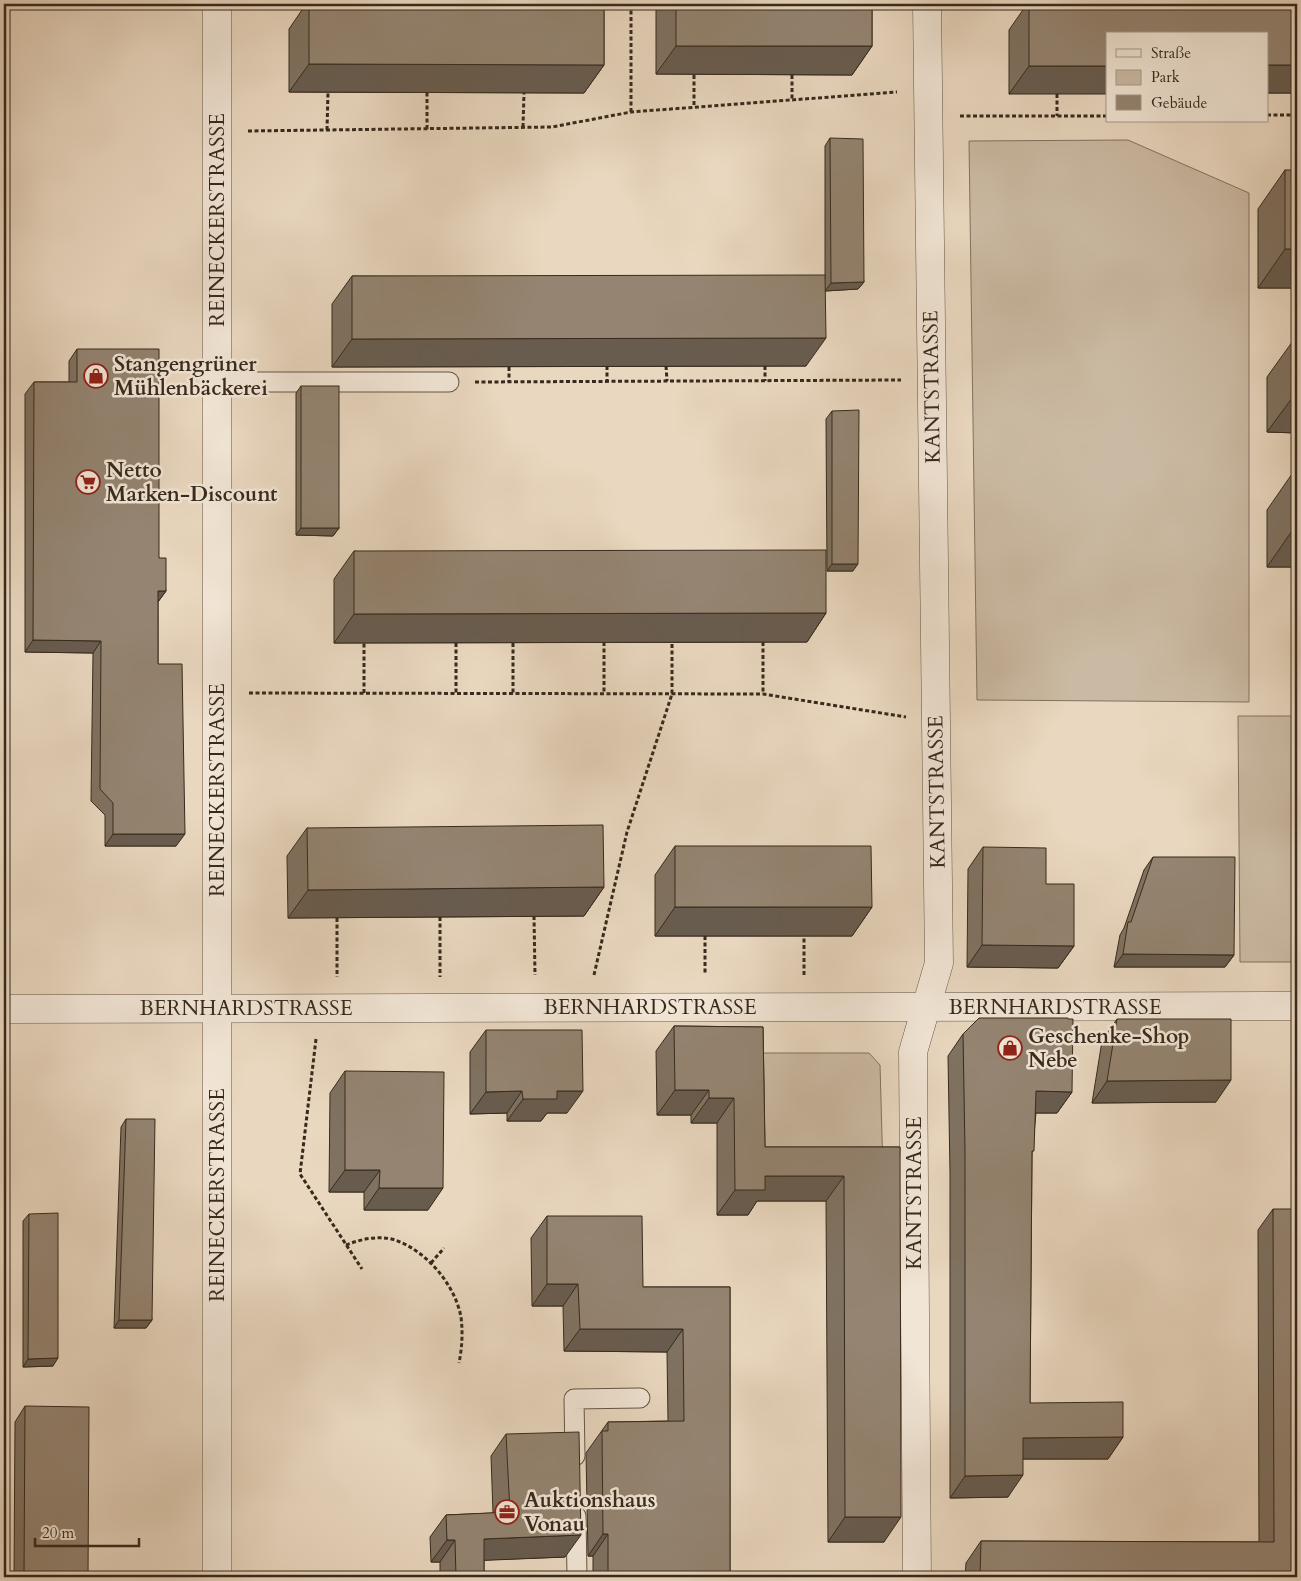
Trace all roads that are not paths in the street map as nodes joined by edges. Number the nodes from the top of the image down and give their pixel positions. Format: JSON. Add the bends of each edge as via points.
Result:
{"nodes":[{"id":1,"x":217,"y":4,"type":"edge"},
{"id":2,"x":927,"y":4,"type":"edge"},
{"id":3,"x":216,"y":382,"type":"junction"},
{"id":4,"x":449,"y":382,"type":"road end"},
{"id":5,"x":1297,"y":1006,"type":"edge"},
{"id":6,"x":926,"y":1007,"type":"junction"},
{"id":7,"x":4,"y":1008,"type":"edge"},
{"id":8,"x":216,"y":1008,"type":"junction"},
{"id":9,"x":640,"y":1398,"type":"dead end"},
{"id":10,"x":576,"y":1478,"type":"edge"},
{"id":11,"x":576,"y":1498,"type":"edge"},
{"id":12,"x":217,"y":1577,"type":"edge"},
{"id":13,"x":577,"y":1577,"type":"edge"},
{"id":14,"x":917,"y":1577,"type":"edge"}],
"edges":[{"from":1,"to":3,"type":"street","name":"REINECKERSTRASSE"},
{"from":2,"to":6,"type":"street","name":"KANTSTRASSE","via":[[939,963]]},
{"from":3,"to":4,"type":"lane"},
{"from":3,"to":8,"type":"street","name":"REINECKERSTRASSE"},
{"from":5,"to":6,"type":"street","name":"BERNHARDSTRASSE"},
{"from":6,"to":8,"type":"street","name":"BERNHARDSTRASSE"},
{"from":6,"to":14,"type":"street","name":"KANTSTRASSE","via":[[913,1052]]},
{"from":7,"to":8,"type":"street","name":"BERNHARDSTRASSE"},
{"from":8,"to":12,"type":"street","name":"REINECKERSTRASSE"},
{"from":9,"to":10,"type":"lane","via":[[574,1399]]},
{"from":11,"to":13,"type":"lane"}]}
